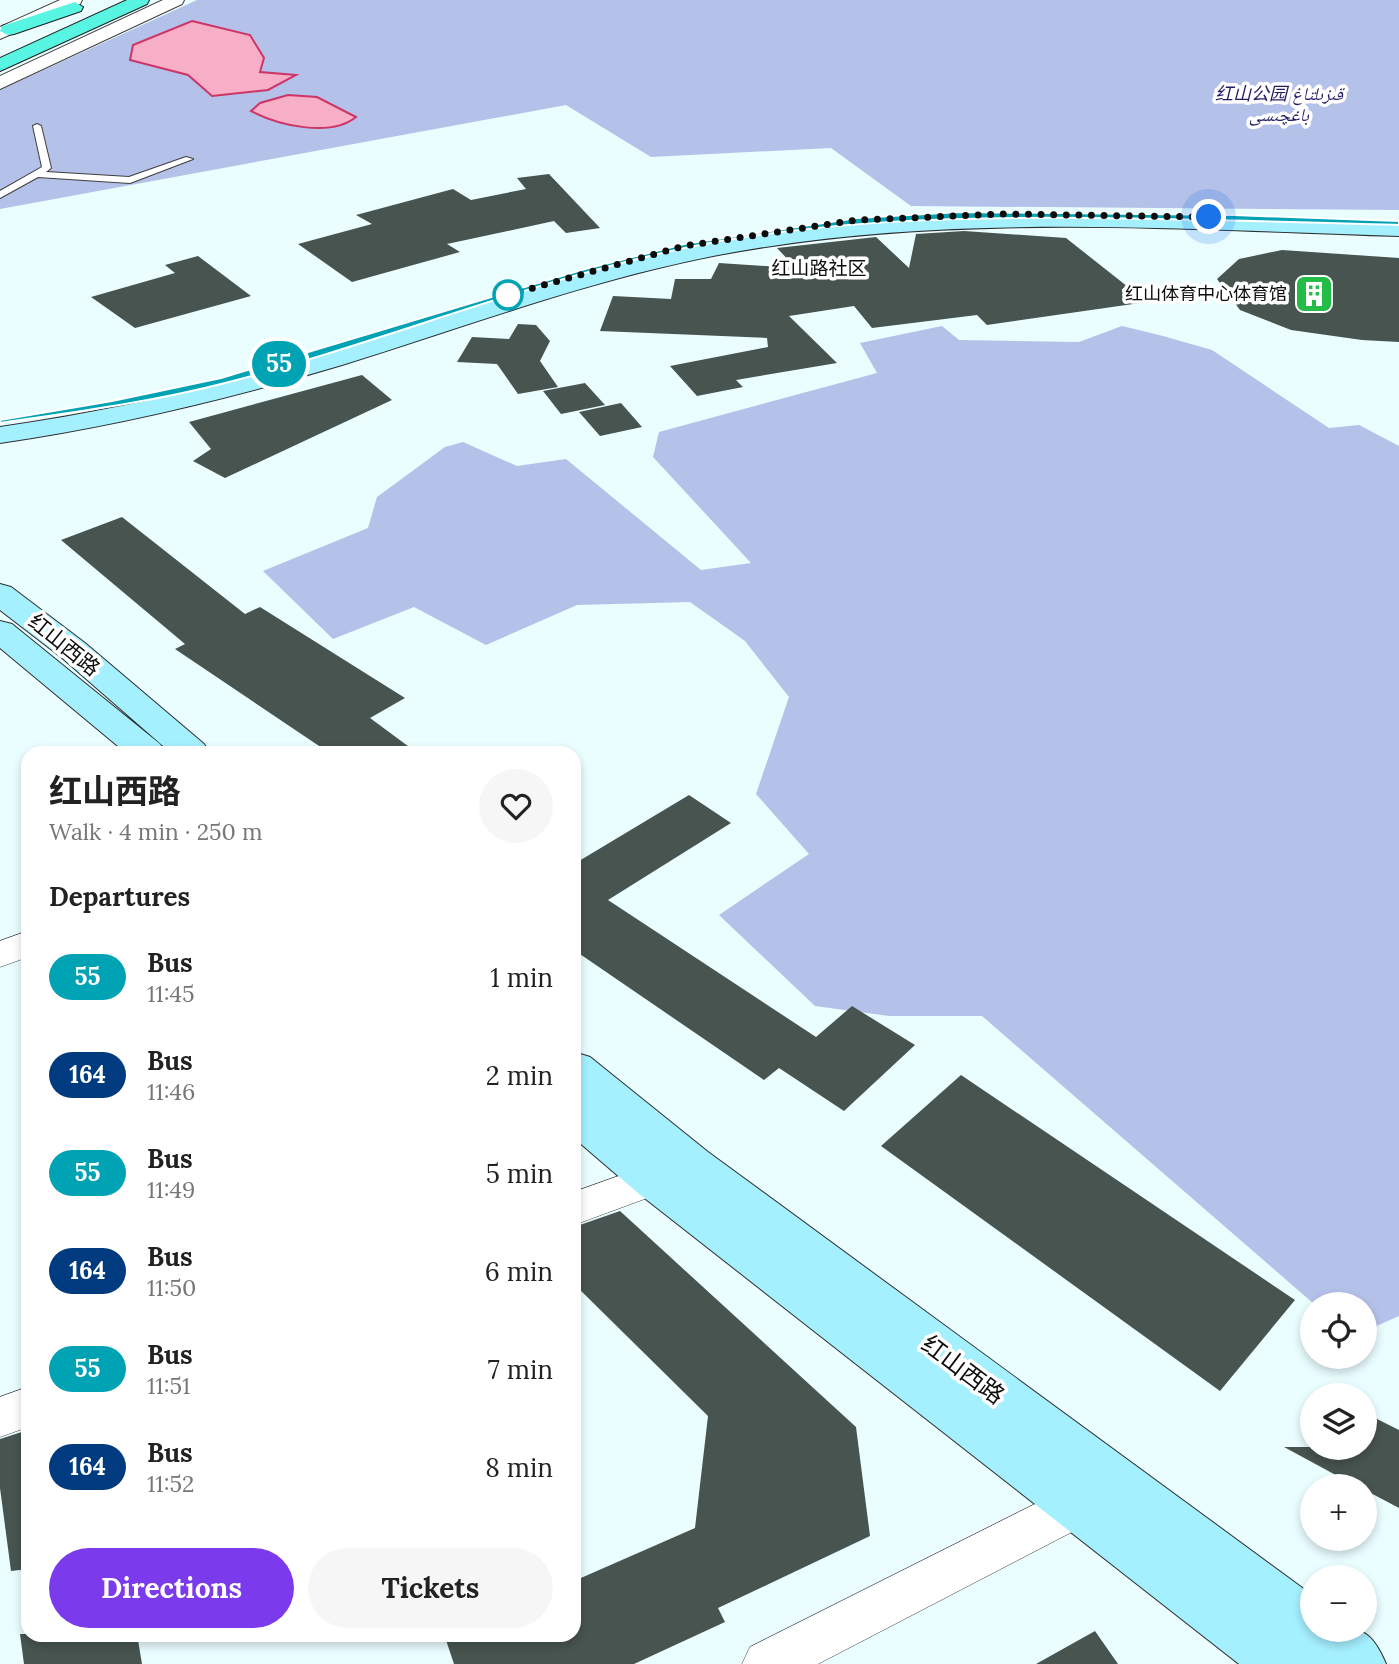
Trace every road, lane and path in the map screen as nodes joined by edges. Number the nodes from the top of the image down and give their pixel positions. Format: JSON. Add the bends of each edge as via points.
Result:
{"nodes":[{"id":1,"x":74,"y":0,"type":"edge"},
{"id":2,"x":93,"y":0,"type":"edge"},
{"id":3,"x":105,"y":0,"type":"edge"},
{"id":4,"x":141,"y":0,"type":"edge"},
{"id":5,"x":176,"y":0,"type":"edge"},
{"id":6,"x":4,"y":32,"type":"edge"},
{"id":7,"x":0,"y":50,"type":"edge"},
{"id":8,"x":1,"y":77,"type":"edge"},
{"id":9,"x":37,"y":126,"type":"dead end"},
{"id":10,"x":189,"y":159,"type":"dead end"},
{"id":11,"x":35,"y":174,"type":"junction"},
{"id":12,"x":0,"y":195,"type":"edge"},
{"id":13,"x":1399,"y":223,"type":"edge"},
{"id":14,"x":1399,"y":229,"type":"edge"},
{"id":15,"x":0,"y":420,"type":"edge"},
{"id":16,"x":0,"y":435,"type":"edge"},
{"id":17,"x":0,"y":594,"type":"edge"},
{"id":18,"x":0,"y":631,"type":"edge"},
{"id":19,"x":140,"y":746,"type":"edge"},
{"id":20,"x":184,"y":746,"type":"edge"},
{"id":21,"x":21,"y":946,"type":"edge"},
{"id":22,"x":0,"y":956,"type":"edge"},
{"id":23,"x":581,"y":1075,"type":"edge"},
{"id":24,"x":581,"y":1118,"type":"edge"},
{"id":25,"x":655,"y":1180,"type":"junction"},
{"id":26,"x":581,"y":1206,"type":"edge"},
{"id":27,"x":21,"y":1409,"type":"edge"},
{"id":28,"x":0,"y":1417,"type":"edge"},
{"id":29,"x":1079,"y":1504,"type":"junction"},
{"id":30,"x":767,"y":1664,"type":"edge"},
{"id":31,"x":1288,"y":1664,"type":"edge"},
{"id":32,"x":1356,"y":1664,"type":"edge"}],
"edges":[{"from":1,"to":6,"type":"street"},
{"from":2,"to":6,"type":"highway"},
{"from":3,"to":7,"type":"highway"},
{"from":4,"to":8,"type":"highway"},
{"from":5,"to":8,"type":"street"},
{"from":9,"to":11,"type":"lane","via":[[47,168]]},
{"from":10,"to":11,"type":"lane","via":[[130,180]]},
{"from":11,"to":12,"type":"lane"},
{"from":13,"to":15,"type":"main road","via":[[938,215],[758,233],[588,271],[223,381]]},
{"from":14,"to":16,"type":"main road","via":[[989,221],[909,223],[770,239],[633,269],[211,394]]},
{"from":17,"to":20,"type":"main road","name":"红山西路"},
{"from":18,"to":19,"type":"main road","name":"红山西路"},
{"from":21,"to":22,"type":"street"},
{"from":23,"to":32,"type":"main road","name":"红山西路","via":[[691,1165]]},
{"from":24,"to":25,"type":"main road","name":"红山西路"},
{"from":25,"to":26,"type":"street"},
{"from":25,"to":29,"type":"main road","name":"红山西路"},
{"from":27,"to":28,"type":"street"},
{"from":29,"to":30,"type":"street"},
{"from":29,"to":31,"type":"main road","name":"红山西路"}]}
